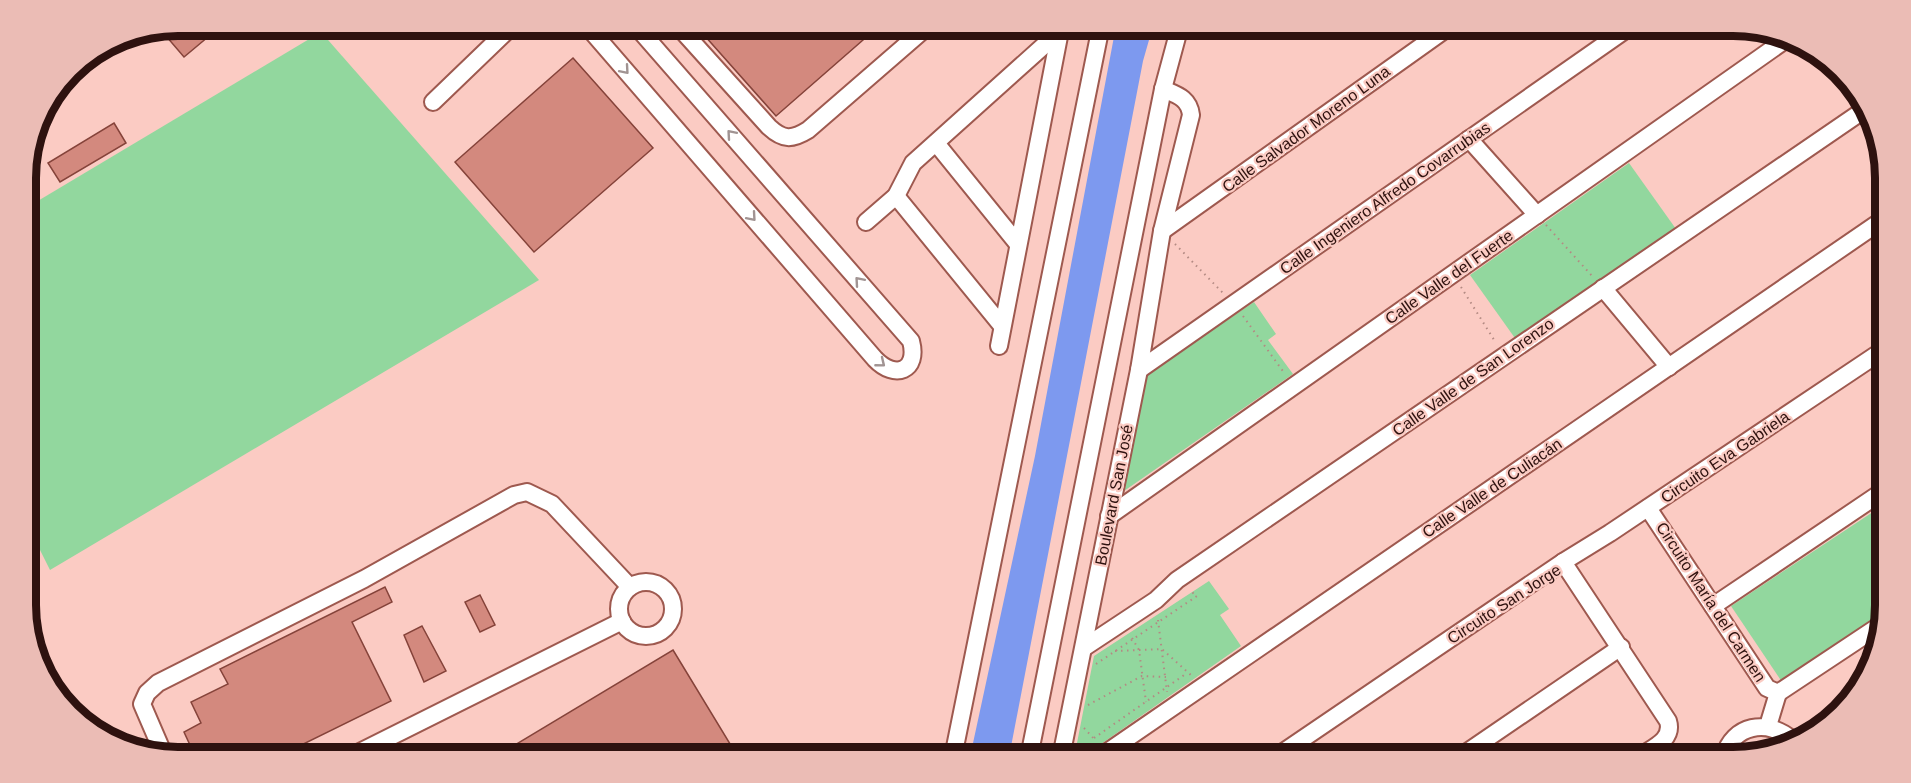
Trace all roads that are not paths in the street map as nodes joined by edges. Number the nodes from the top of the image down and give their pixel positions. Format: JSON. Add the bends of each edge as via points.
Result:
{"nodes":[{"id":1,"x":502,"y":36,"type":"edge"},
{"id":2,"x":596,"y":36,"type":"edge"},
{"id":3,"x":645,"y":36,"type":"edge"},
{"id":4,"x":687,"y":36,"type":"edge"},
{"id":5,"x":916,"y":36,"type":"edge"},
{"id":6,"x":1052,"y":36,"type":"edge"},
{"id":7,"x":1059,"y":36,"type":"edge"},
{"id":8,"x":1099,"y":36,"type":"edge"},
{"id":9,"x":1177,"y":36,"type":"edge"},
{"id":10,"x":1436,"y":36,"type":"edge"},
{"id":11,"x":1617,"y":36,"type":"edge"},
{"id":12,"x":1779,"y":44,"type":"edge"},
{"id":13,"x":1163,"y":89,"type":"junction"},
{"id":14,"x":433,"y":102,"type":"dead end"},
{"id":15,"x":1859,"y":113,"type":"edge"},
{"id":16,"x":1469,"y":139,"type":"junction"},
{"id":17,"x":936,"y":143,"type":"junction"},
{"id":18,"x":896,"y":196,"type":"junction"},
{"id":19,"x":1537,"y":215,"type":"junction"},
{"id":20,"x":866,"y":222,"type":"dead end"},
{"id":21,"x":1875,"y":225,"type":"edge"},
{"id":22,"x":1162,"y":231,"type":"junction"},
{"id":23,"x":1017,"y":243,"type":"junction"},
{"id":24,"x":1603,"y":288,"type":"junction"},
{"id":25,"x":1002,"y":326,"type":"junction"},
{"id":26,"x":999,"y":346,"type":"dead end"},
{"id":27,"x":1875,"y":356,"type":"edge"},
{"id":28,"x":1669,"y":367,"type":"junction"},
{"id":29,"x":1139,"y":370,"type":"junction"},
{"id":30,"x":1875,"y":497,"type":"edge"},
{"id":31,"x":1648,"y":508,"type":"junction"},
{"id":32,"x":1109,"y":516,"type":"junction"},
{"id":33,"x":1563,"y":562,"type":"junction"},
{"id":34,"x":630,"y":586,"type":"junction"},
{"id":35,"x":1713,"y":606,"type":"junction"},
{"id":36,"x":622,"y":621,"type":"junction"},
{"id":37,"x":1873,"y":630,"type":"edge"},
{"id":38,"x":1085,"y":647,"type":"junction"},
{"id":39,"x":1621,"y":647,"type":"junction"},
{"id":40,"x":1778,"y":693,"type":"junction"},
{"id":41,"x":1768,"y":726,"type":"junction"},
{"id":42,"x":1787,"y":736,"type":"edge"},
{"id":43,"x":160,"y":746,"type":"edge"},
{"id":44,"x":372,"y":747,"type":"edge"},
{"id":45,"x":955,"y":747,"type":"edge"},
{"id":46,"x":1032,"y":747,"type":"edge"},
{"id":47,"x":1063,"y":747,"type":"edge"},
{"id":48,"x":1114,"y":747,"type":"edge"},
{"id":49,"x":1291,"y":747,"type":"edge"},
{"id":50,"x":1475,"y":747,"type":"edge"},
{"id":51,"x":1654,"y":747,"type":"edge"},
{"id":52,"x":1729,"y":747,"type":"edge"}],
"edges":[{"from":1,"to":14,"type":"street"},
{"from":2,"to":3,"type":"street","one_way":true,"via":[[875,359],[892,371],[903,370],[911,363],[911,341]]},
{"from":4,"to":5,"type":"street","via":[[769,127],[790,139],[808,130]]},
{"from":6,"to":17,"type":"street"},
{"from":7,"to":23,"type":"street"},
{"from":8,"to":45,"type":"street"},
{"from":9,"to":13,"type":"street"},
{"from":10,"to":22,"type":"street","name":"Calle Salvador Moreno Luna"},
{"from":11,"to":16,"type":"street","name":"Calle Ingeniero Alfredo Covarrubias"},
{"from":12,"to":19,"type":"street","name":"Calle Valle del Fuerte"},
{"from":13,"to":22,"type":"street","name":"Boulevard San José","via":[[1183,97],[1190,105],[1191,115]]},
{"from":13,"to":46,"type":"street"},
{"from":15,"to":24,"type":"street","name":"Calle Valle de San Lorenzo"},
{"from":16,"to":19,"type":"street"},
{"from":16,"to":29,"type":"street","name":"Calle Ingeniero Alfredo Covarrubias"},
{"from":17,"to":18,"type":"street","via":[[913,163]]},
{"from":17,"to":23,"type":"street"},
{"from":18,"to":20,"type":"street"},
{"from":18,"to":25,"type":"street"},
{"from":19,"to":32,"type":"street","name":"Calle Valle del Fuerte"},
{"from":21,"to":28,"type":"street","name":"Calle Valle de Culiacán"},
{"from":22,"to":29,"type":"street","name":"Boulevard San José"},
{"from":23,"to":25,"type":"street"},
{"from":24,"to":28,"type":"street"},
{"from":24,"to":38,"type":"street","name":"Calle Valle de San Lorenzo"},
{"from":25,"to":26,"type":"street"},
{"from":27,"to":31,"type":"street","name":"Circuito Eva Gabriela"},
{"from":28,"to":48,"type":"street","name":"Calle Valle de Culiacán"},
{"from":29,"to":32,"type":"street","name":"Boulevard San José"},
{"from":30,"to":35,"type":"street"},
{"from":31,"to":33,"type":"street","name":"Circuito Eva Gabriela"},
{"from":31,"to":35,"type":"street","name":"Circuito María del Carmen"},
{"from":32,"to":38,"type":"street","name":"Boulevard San José"},
{"from":33,"to":39,"type":"street","name":"Circuito San Jorge"},
{"from":33,"to":49,"type":"street","name":"Circuito San Jorge"},
{"from":34,"to":36,"type":"street","via":[[620,602]]},
{"from":34,"to":36,"type":"street","via":[[648,581],[665,589],[674,606],[673,615],[662,631],[644,636],[635,634]]},
{"from":34,"to":43,"type":"street","via":[[552,504],[527,492],[514,495],[364,579],[158,683],[142,704]]},
{"from":35,"to":40,"type":"street","name":"Circuito María del Carmen","via":[[1767,688]]},
{"from":36,"to":44,"type":"street"},
{"from":37,"to":40,"type":"street"},
{"from":38,"to":47,"type":"street","name":"Boulevard San José"},
{"from":39,"to":50,"type":"street"},
{"from":39,"to":51,"type":"street","name":"Circuito San Jorge","via":[[1670,728],[1663,741]]},
{"from":40,"to":41,"type":"street","name":"Circuito María del Carmen"},
{"from":41,"to":42,"type":"street"},
{"from":41,"to":52,"type":"street","via":[[1744,730]]}]}
